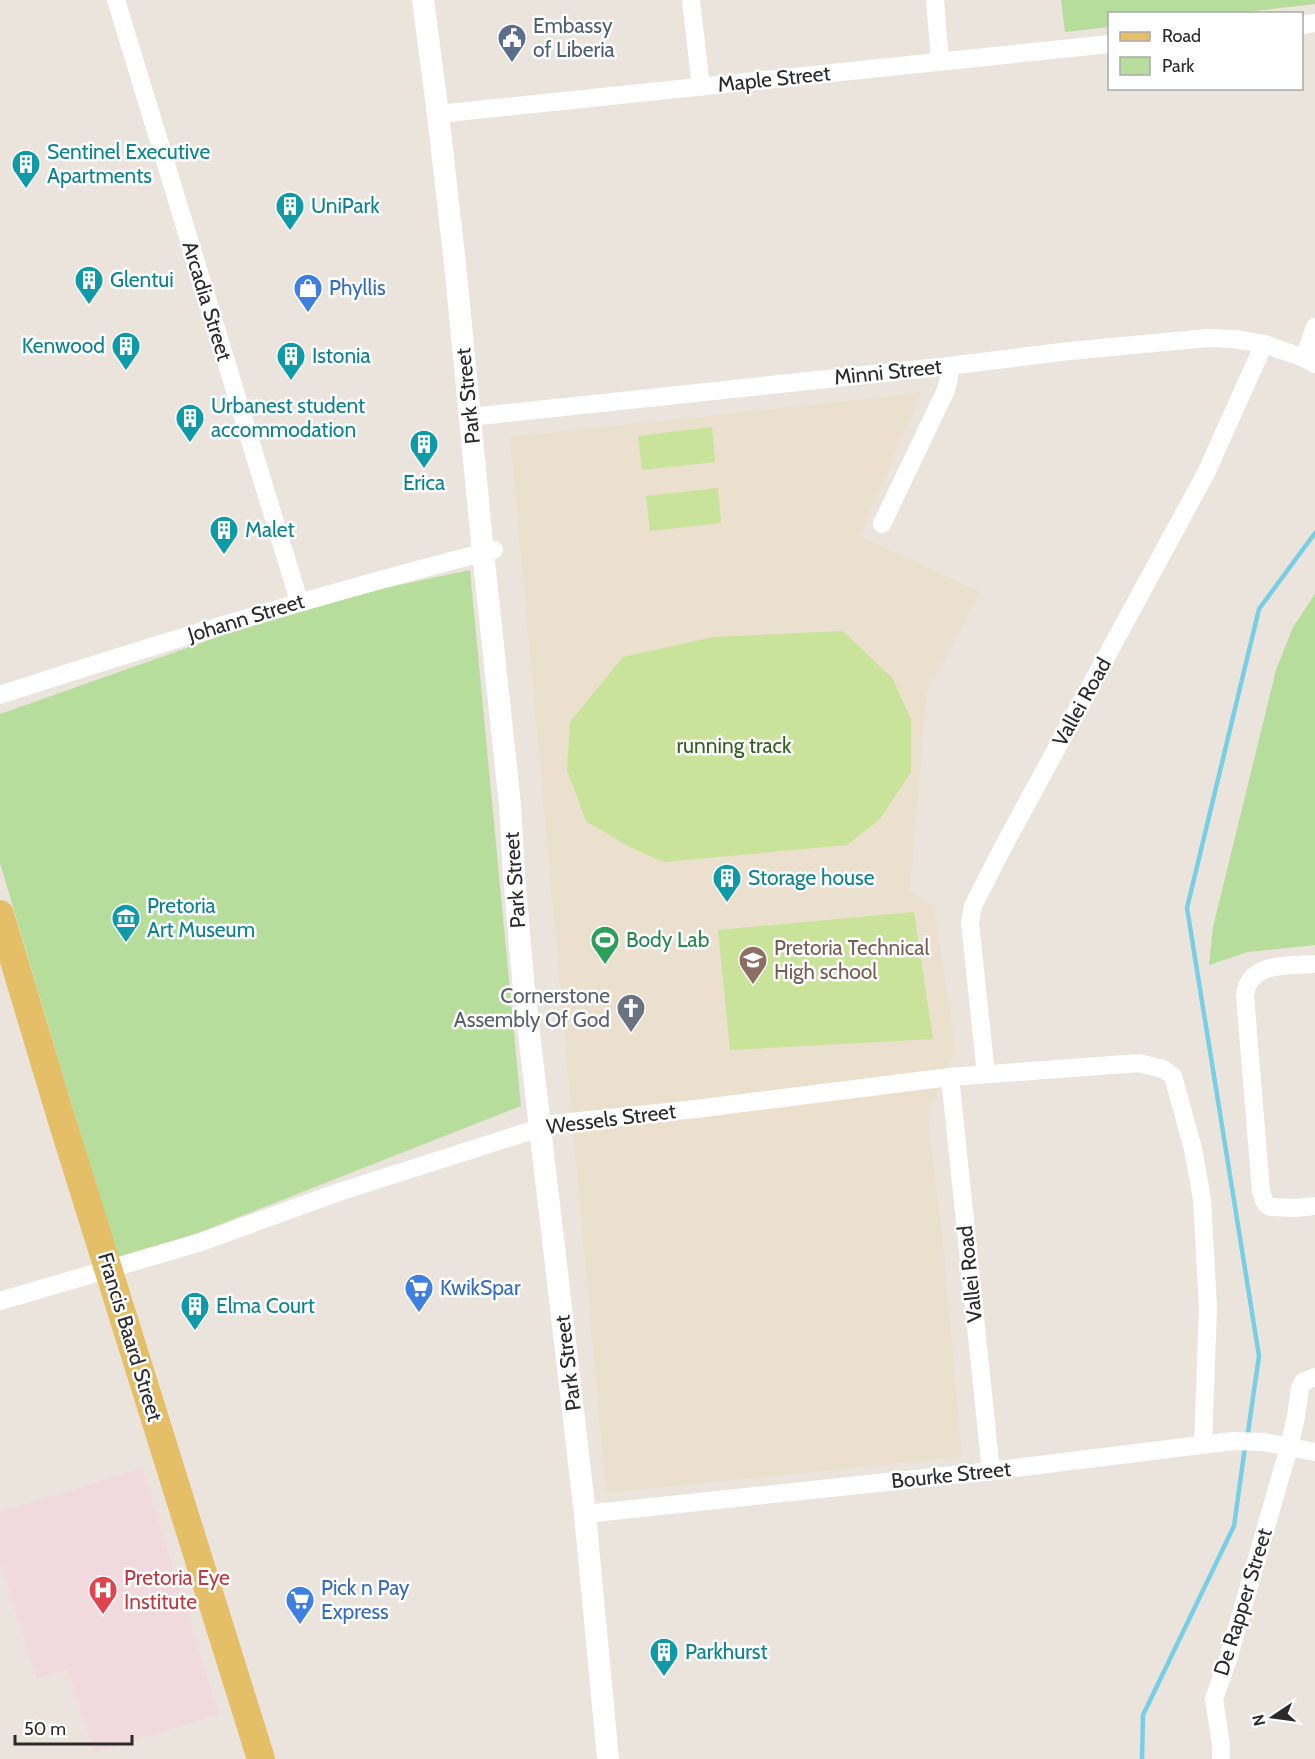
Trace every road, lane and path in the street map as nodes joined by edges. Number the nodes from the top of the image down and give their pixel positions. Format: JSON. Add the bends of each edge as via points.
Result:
{"nodes":[{"id":1,"x":116,"y":0,"type":"edge"},
{"id":2,"x":423,"y":0,"type":"edge"},
{"id":3,"x":435,"y":0,"type":"edge"},
{"id":4,"x":691,"y":0,"type":"edge"},
{"id":5,"x":935,"y":0,"type":"edge"},
{"id":6,"x":1108,"y":44,"type":"edge"},
{"id":7,"x":940,"y":61,"type":"junction"},
{"id":8,"x":701,"y":87,"type":"junction"},
{"id":9,"x":443,"y":114,"type":"junction"},
{"id":10,"x":1315,"y":327,"type":"edge"},
{"id":11,"x":1264,"y":344,"type":"junction"},
{"id":12,"x":1310,"y":361,"type":"edge"},
{"id":13,"x":949,"y":366,"type":"junction"},
{"id":14,"x":475,"y":416,"type":"junction"},
{"id":15,"x":882,"y":524,"type":"dead end"},
{"id":16,"x":489,"y":551,"type":"junction"},
{"id":17,"x":299,"y":602,"type":"junction"},
{"id":18,"x":0,"y":695,"type":"edge"},
{"id":19,"x":0,"y":914,"type":"edge"},
{"id":20,"x":1315,"y":964,"type":"edge"},
{"id":21,"x":986,"y":1074,"type":"junction"},
{"id":22,"x":950,"y":1077,"type":"junction"},
{"id":23,"x":546,"y":1125,"type":"junction"},
{"id":24,"x":1315,"y":1206,"type":"edge"},
{"id":25,"x":108,"y":1270,"type":"junction"},
{"id":26,"x":0,"y":1301,"type":"edge"},
{"id":27,"x":1315,"y":1377,"type":"edge"},
{"id":28,"x":1203,"y":1444,"type":"junction"},
{"id":29,"x":1289,"y":1447,"type":"junction"},
{"id":30,"x":1315,"y":1452,"type":"edge"},
{"id":31,"x":992,"y":1472,"type":"junction"},
{"id":32,"x":590,"y":1513,"type":"junction"},
{"id":33,"x":261,"y":1759,"type":"edge"},
{"id":34,"x":608,"y":1759,"type":"edge"},
{"id":35,"x":621,"y":1759,"type":"edge"},
{"id":36,"x":1221,"y":1759,"type":"edge"}],
"edges":[{"from":1,"to":17,"type":"street","name":"Arcadia Street"},
{"from":2,"to":9,"type":"street","name":"Park Street"},
{"from":3,"to":9,"type":"street","name":"Park Street"},
{"from":4,"to":8,"type":"street"},
{"from":5,"to":7,"type":"street"},
{"from":6,"to":7,"type":"street","name":"Maple Street"},
{"from":7,"to":8,"type":"street","name":"Maple Street"},
{"from":8,"to":9,"type":"street","name":"Maple Street"},
{"from":9,"to":14,"type":"street","name":"Park Street"},
{"from":10,"to":12,"type":"street"},
{"from":11,"to":12,"type":"street","name":"Minni Street"},
{"from":11,"to":13,"type":"street","name":"Minni Street","via":[[1190,339]]},
{"from":11,"to":21,"type":"street","name":"Vallei Road","via":[[1206,473],[973,906],[970,923]]},
{"from":13,"to":14,"type":"street","name":"Minni Street"},
{"from":13,"to":15,"type":"street","via":[[946,390]]},
{"from":14,"to":16,"type":"street","name":"Park Street"},
{"from":16,"to":17,"type":"street","name":"Johann Street"},
{"from":16,"to":23,"type":"street","name":"Park Street","via":[[523,978]]},
{"from":17,"to":18,"type":"street","name":"Johann Street"},
{"from":19,"to":25,"type":"main road","name":"Francis Baard Street"},
{"from":20,"to":24,"type":"street","via":[[1263,969],[1247,983],[1245,996],[1261,1191],[1270,1207]]},
{"from":21,"to":22,"type":"street","name":"Wessels Street"},
{"from":21,"to":28,"type":"street","name":"Wessels Street","via":[[1139,1063],[1173,1076],[1194,1149],[1202,1199],[1208,1308]]},
{"from":22,"to":23,"type":"street","name":"Wessels Street"},
{"from":22,"to":31,"type":"street","name":"Vallei Road"},
{"from":23,"to":25,"type":"street","name":"Wessels Street"},
{"from":23,"to":32,"type":"street","name":"Park Street"},
{"from":25,"to":26,"type":"street","name":"Wessels Street"},
{"from":25,"to":33,"type":"main road","name":"Francis Baard Street"},
{"from":27,"to":29,"type":"street","name":"De Rapper Street","via":[[1303,1382],[1300,1388]]},
{"from":28,"to":29,"type":"street","name":"Bourke Street","via":[[1264,1442]]},
{"from":28,"to":31,"type":"street","name":"Bourke Street"},
{"from":29,"to":30,"type":"street","name":"Bourke Street"},
{"from":29,"to":36,"type":"street","name":"De Rapper Street","via":[[1214,1699]]},
{"from":31,"to":32,"type":"street","name":"Bourke Street"},
{"from":32,"to":34,"type":"street","name":"Park Street"},
{"from":32,"to":35,"type":"street","name":"Park Street"}]}
